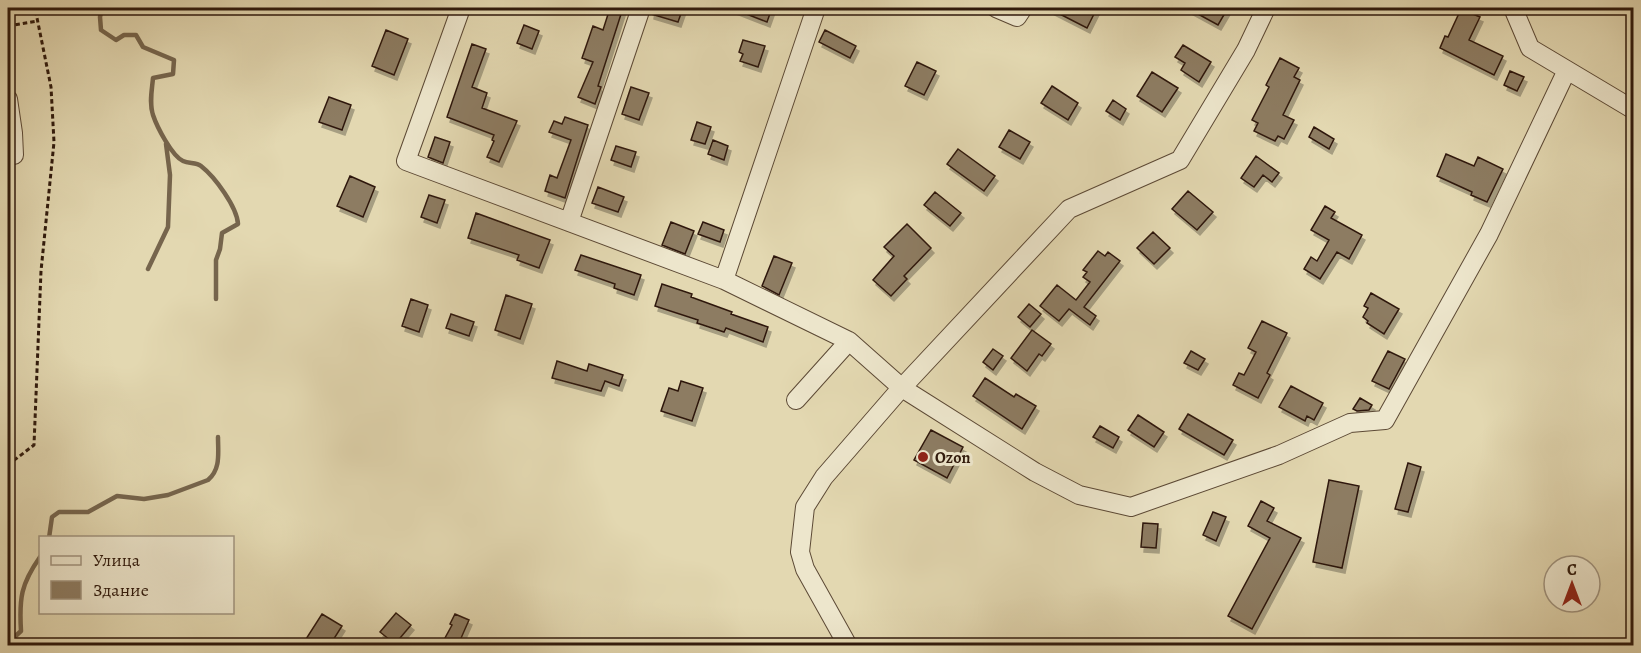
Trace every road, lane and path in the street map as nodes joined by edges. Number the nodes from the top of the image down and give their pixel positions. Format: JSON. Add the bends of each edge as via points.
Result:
{"nodes":[{"id":1,"x":34,"y":8,"type":"edge"},
{"id":2,"x":461,"y":8,"type":"edge"},
{"id":3,"x":641,"y":8,"type":"edge"},
{"id":4,"x":816,"y":8,"type":"edge"},
{"id":5,"x":996,"y":8,"type":"edge"},
{"id":6,"x":1023,"y":8,"type":"edge"},
{"id":7,"x":1266,"y":8,"type":"edge"},
{"id":8,"x":1513,"y":8,"type":"edge"},
{"id":9,"x":38,"y":21,"type":"junction"},
{"id":10,"x":8,"y":26,"type":"edge"},
{"id":11,"x":1567,"y":70,"type":"junction"},
{"id":12,"x":8,"y":99,"type":"edge"},
{"id":13,"x":1633,"y":108,"type":"edge"},
{"id":14,"x":10,"y":135,"type":"edge"},
{"id":15,"x":14,"y":155,"type":"dead end"},
{"id":16,"x":568,"y":222,"type":"junction"},
{"id":17,"x":724,"y":280,"type":"junction"},
{"id":18,"x":849,"y":341,"type":"junction"},
{"id":19,"x":902,"y":388,"type":"junction"},
{"id":20,"x":796,"y":400,"type":"dead end"},
{"id":21,"x":8,"y":465,"type":"edge"},
{"id":22,"x":848,"y":645,"type":"edge"}],
"edges":[{"from":1,"to":9,"type":"path"},
{"from":2,"to":16,"type":"street","via":[[406,161]]},
{"from":3,"to":16,"type":"street"},
{"from":4,"to":17,"type":"street"},
{"from":5,"to":6,"type":"street","via":[[1017,16]]},
{"from":7,"to":19,"type":"street","via":[[1246,51],[1180,160],[1069,209]]},
{"from":8,"to":11,"type":"street","via":[[1530,48]]},
{"from":9,"to":10,"type":"path"},
{"from":9,"to":21,"type":"path","via":[[51,87],[54,142],[41,271],[34,445]]},
{"from":11,"to":13,"type":"street"},
{"from":11,"to":19,"type":"street","via":[[1489,234],[1385,420],[1350,423],[1279,455],[1131,507],[1079,495],[1035,472]]},
{"from":12,"to":14,"type":"street"},
{"from":14,"to":15,"type":"street"},
{"from":16,"to":17,"type":"street"},
{"from":17,"to":18,"type":"street"},
{"from":18,"to":19,"type":"street"},
{"from":18,"to":20,"type":"street"},
{"from":19,"to":22,"type":"street","via":[[824,477],[805,507],[801,552],[805,569]]}]}
